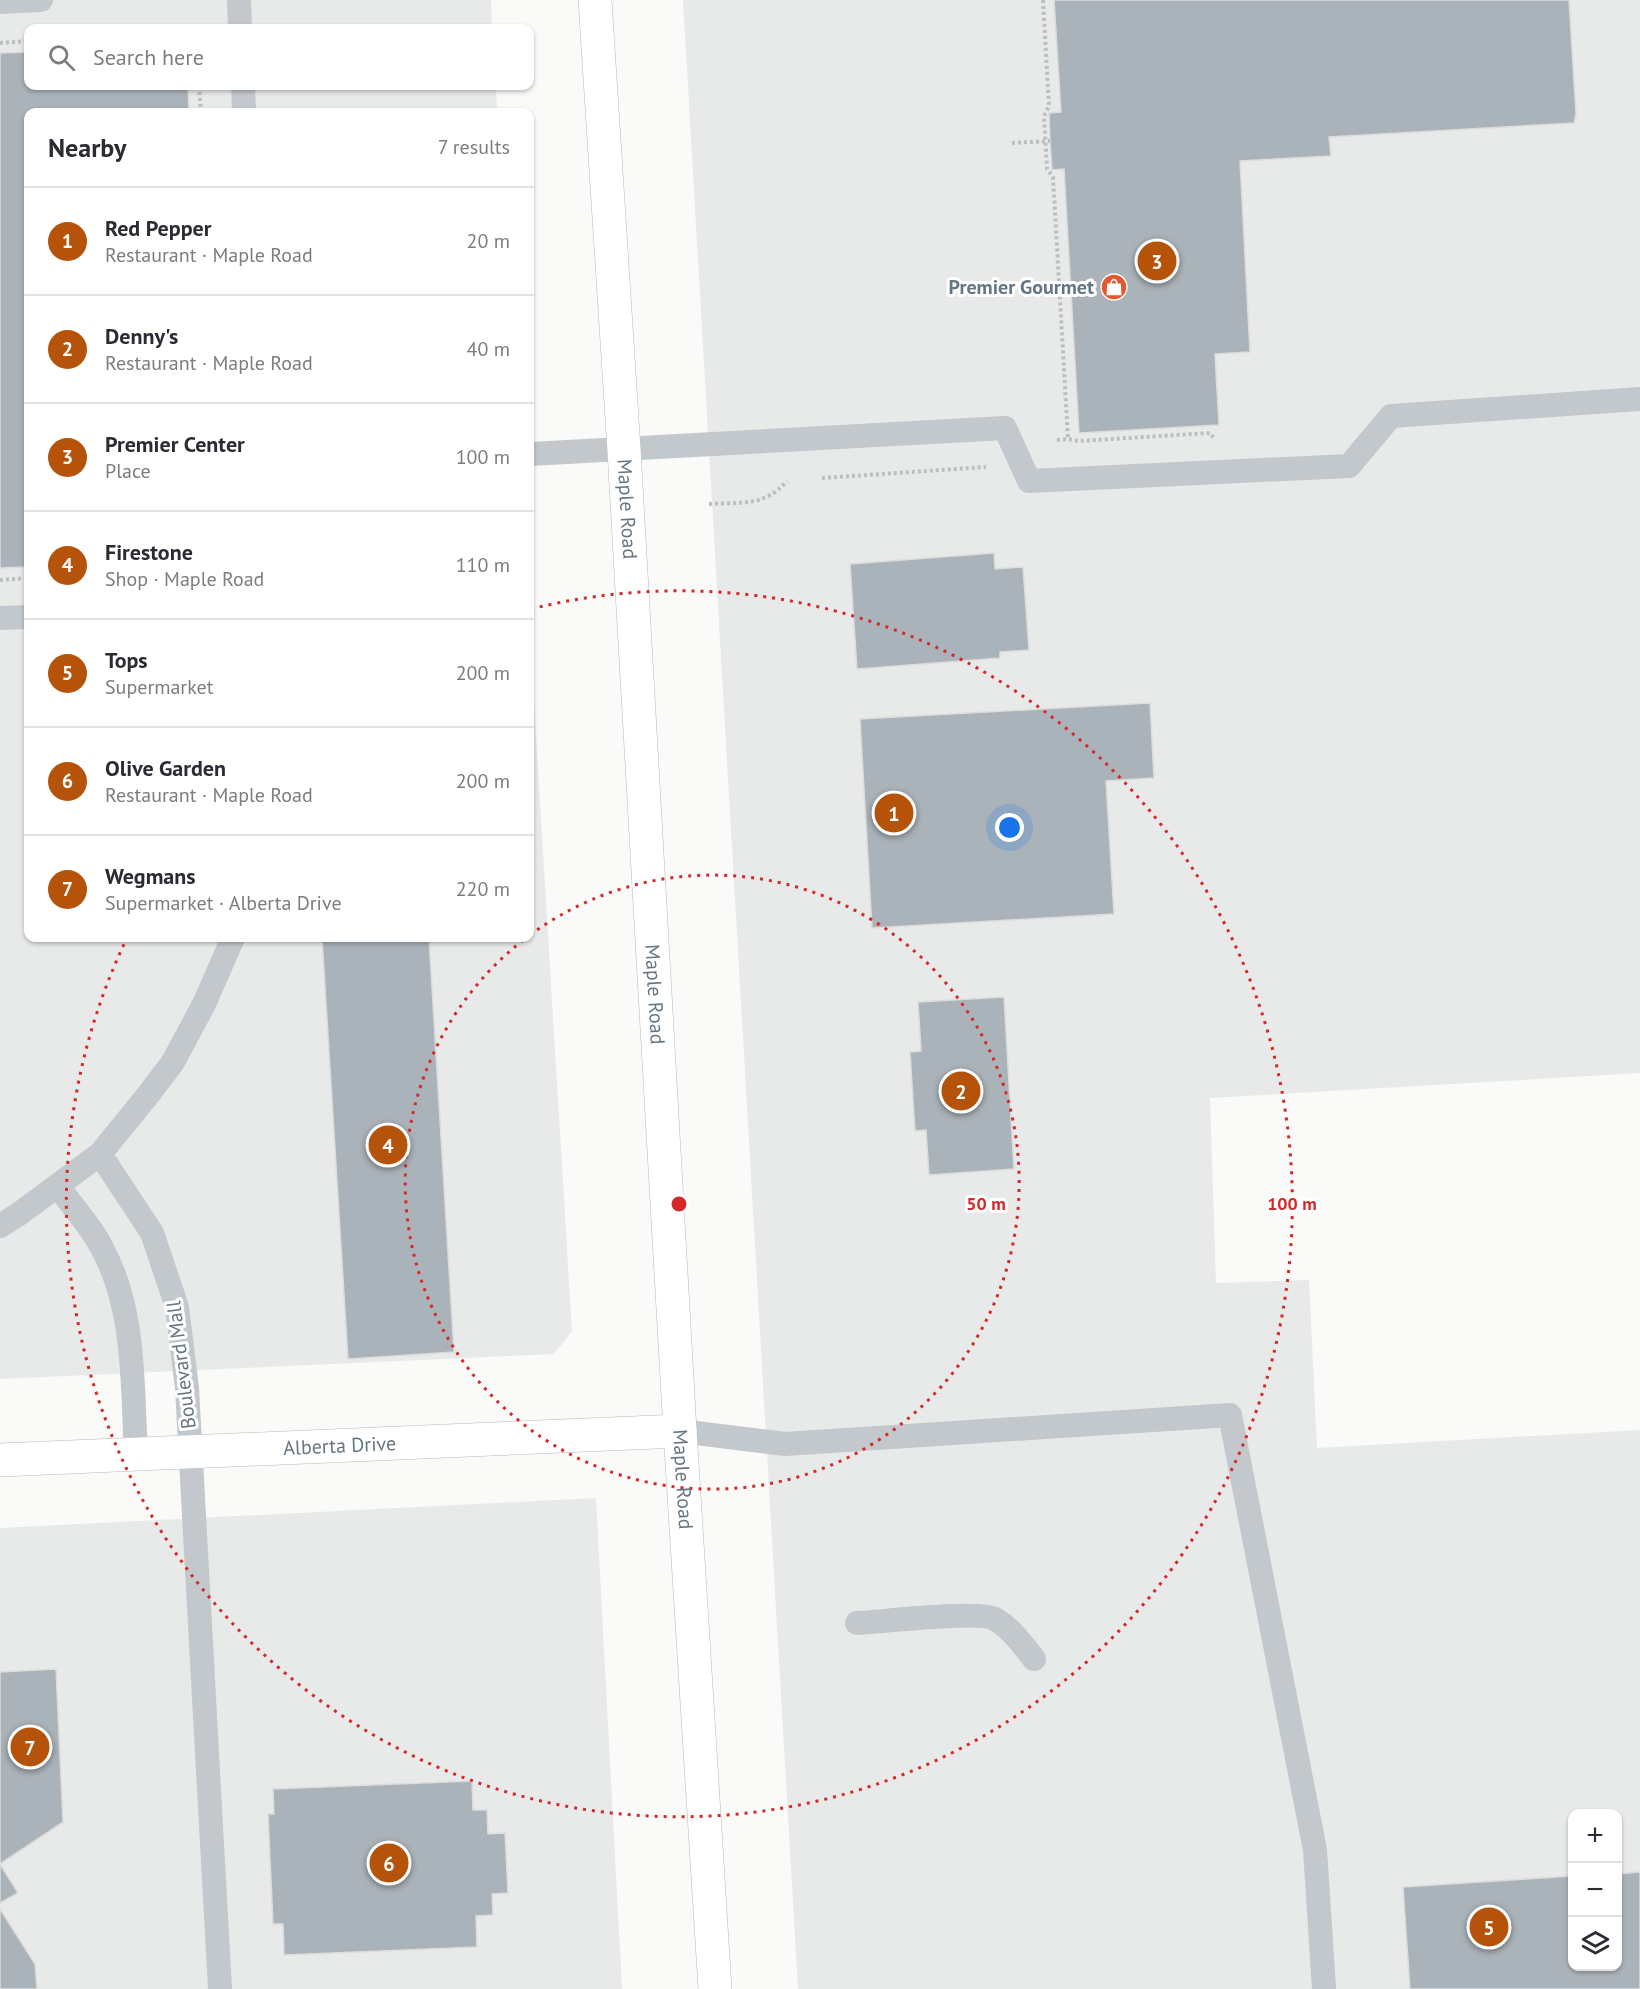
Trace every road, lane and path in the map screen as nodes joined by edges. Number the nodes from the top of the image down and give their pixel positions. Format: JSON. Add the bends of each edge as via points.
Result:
{"nodes":[{"id":1,"x":41,"y":0,"type":"edge"},
{"id":2,"x":239,"y":0,"type":"edge"},
{"id":3,"x":595,"y":0,"type":"edge"},
{"id":4,"x":1042,"y":0,"type":"edge"},
{"id":5,"x":0,"y":2,"type":"edge"},
{"id":6,"x":240,"y":24,"type":"edge"},
{"id":7,"x":24,"y":41,"type":"edge"},
{"id":8,"x":0,"y":43,"type":"edge"},
{"id":9,"x":199,"y":90,"type":"edge"},
{"id":10,"x":243,"y":90,"type":"edge"},
{"id":11,"x":201,"y":108,"type":"edge"},
{"id":12,"x":244,"y":108,"type":"edge"},
{"id":13,"x":1048,"y":141,"type":"junction"},
{"id":14,"x":1012,"y":144,"type":"dead end"},
{"id":15,"x":1640,"y":399,"type":"edge"},
{"id":16,"x":1215,"y":438,"type":"dead end"},
{"id":17,"x":1068,"y":439,"type":"junction"},
{"id":18,"x":1057,"y":440,"type":"dead end"},
{"id":19,"x":624,"y":450,"type":"junction"},
{"id":20,"x":534,"y":454,"type":"edge"},
{"id":21,"x":996,"y":466,"type":"dead end"},
{"id":22,"x":822,"y":478,"type":"dead end"},
{"id":23,"x":787,"y":481,"type":"dead end"},
{"id":24,"x":710,"y":504,"type":"dead end"},
{"id":25,"x":24,"y":578,"type":"edge"},
{"id":26,"x":0,"y":580,"type":"edge"},
{"id":27,"x":24,"y":617,"type":"edge"},
{"id":28,"x":0,"y":618,"type":"edge"},
{"id":29,"x":231,"y":942,"type":"edge"},
{"id":30,"x":100,"y":1154,"type":"junction"},
{"id":31,"x":58,"y":1186,"type":"junction"},
{"id":32,"x":0,"y":1226,"type":"edge"},
{"id":33,"x":680,"y":1431,"type":"junction"},
{"id":34,"x":190,"y":1451,"type":"junction"},
{"id":35,"x":136,"y":1455,"type":"junction"},
{"id":36,"x":0,"y":1460,"type":"edge"},
{"id":37,"x":857,"y":1623,"type":"dead end"},
{"id":38,"x":1034,"y":1659,"type":"dead end"},
{"id":39,"x":220,"y":1989,"type":"edge"},
{"id":40,"x":715,"y":1989,"type":"edge"},
{"id":41,"x":1324,"y":1989,"type":"edge"}],
"edges":[{"from":1,"to":5,"type":"lane"},
{"from":2,"to":6,"type":"lane"},
{"from":3,"to":19,"type":"main road","name":"Maple Road"},
{"from":4,"to":13,"type":"path"},
{"from":7,"to":8,"type":"path"},
{"from":9,"to":11,"type":"path"},
{"from":10,"to":12,"type":"lane"},
{"from":13,"to":14,"type":"path"},
{"from":13,"to":17,"type":"path"},
{"from":15,"to":19,"type":"lane","via":[[1391,416],[1349,466],[1029,481],[1005,428]]},
{"from":16,"to":17,"type":"path","via":[[1210,433]]},
{"from":17,"to":18,"type":"path"},
{"from":19,"to":20,"type":"lane"},
{"from":19,"to":33,"type":"main road","name":"Maple Road"},
{"from":21,"to":22,"type":"path"},
{"from":23,"to":24,"type":"path","via":[[767,498]]},
{"from":25,"to":26,"type":"path"},
{"from":27,"to":28,"type":"lane"},
{"from":29,"to":30,"type":"lane","via":[[173,1062]]},
{"from":30,"to":31,"type":"lane"},
{"from":30,"to":34,"type":"lane","name":"Boulevard Mall","via":[[152,1233],[177,1307],[187,1380]]},
{"from":31,"to":32,"type":"lane"},
{"from":31,"to":35,"type":"lane","via":[[101,1245],[116,1277],[129,1326]]},
{"from":33,"to":34,"type":"main road","name":"Alberta Drive"},
{"from":33,"to":40,"type":"main road","name":"Maple Road"},
{"from":33,"to":41,"type":"lane","via":[[785,1444],[1230,1415],[1315,1850]]},
{"from":34,"to":35,"type":"main road","name":"Alberta Drive"},
{"from":34,"to":39,"type":"lane","name":"Boulevard Mall"},
{"from":35,"to":36,"type":"main road","name":"Alberta Drive"},
{"from":37,"to":38,"type":"lane","via":[[974,1615],[994,1618]]}]}
